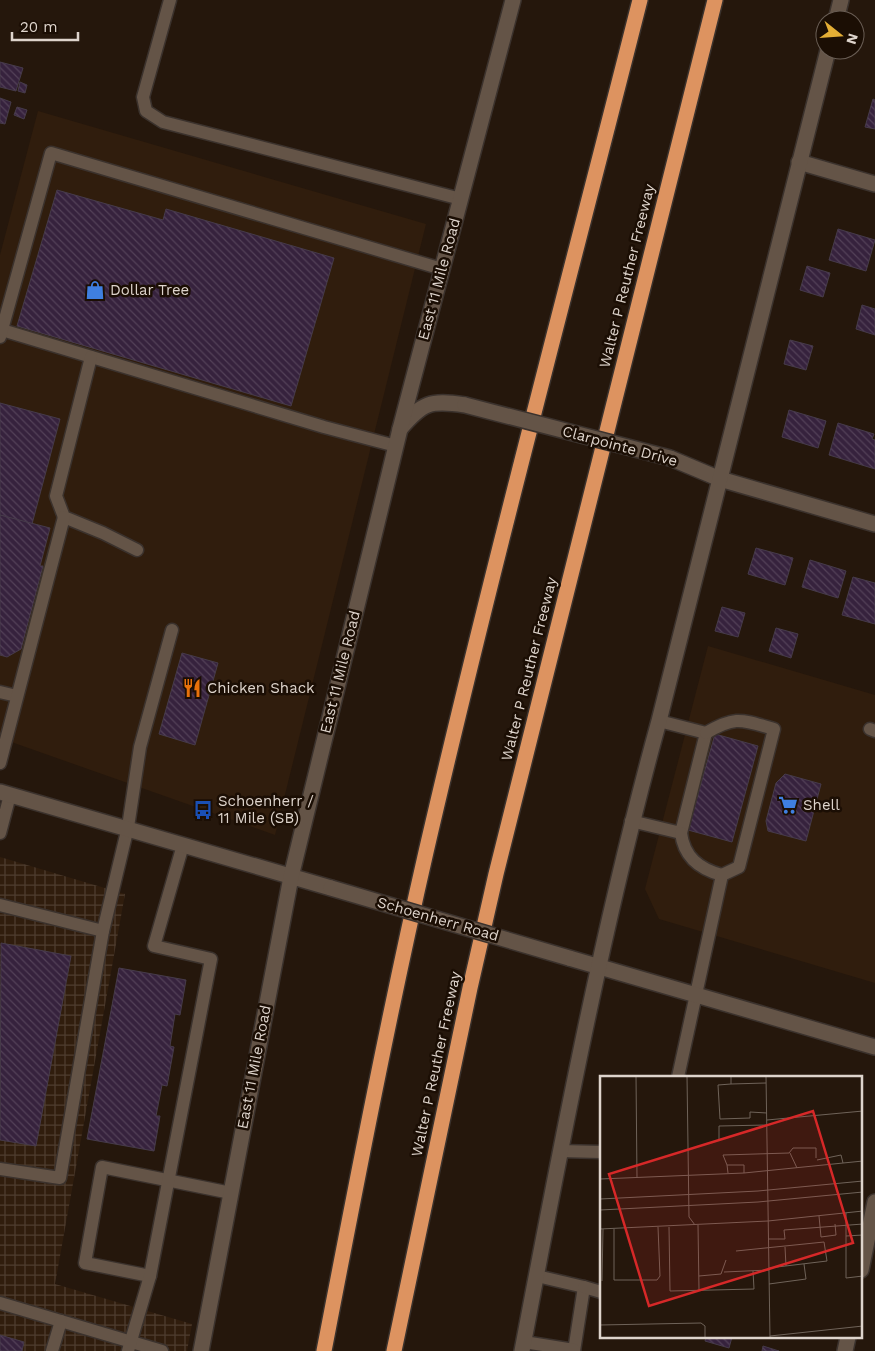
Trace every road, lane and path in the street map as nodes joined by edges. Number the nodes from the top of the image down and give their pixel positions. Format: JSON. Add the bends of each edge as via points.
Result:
{"nodes":[{"id":1,"x":170,"y":0,"type":"edge"},
{"id":2,"x":513,"y":0,"type":"edge"},
{"id":3,"x":640,"y":0,"type":"edge"},
{"id":4,"x":715,"y":0,"type":"edge"},
{"id":5,"x":825,"y":60,"type":"edge"},
{"id":6,"x":799,"y":162,"type":"junction"},
{"id":7,"x":875,"y":184,"type":"edge"},
{"id":8,"x":460,"y":199,"type":"junction"},
{"id":9,"x":442,"y":269,"type":"junction"},
{"id":10,"x":1,"y":334,"type":"edge"},
{"id":11,"x":91,"y":357,"type":"junction"},
{"id":12,"x":400,"y":429,"type":"junction"},
{"id":13,"x":396,"y":446,"type":"junction"},
{"id":14,"x":720,"y":479,"type":"junction"},
{"id":15,"x":64,"y":517,"type":"junction"},
{"id":16,"x":875,"y":524,"type":"edge"},
{"id":17,"x":137,"y":550,"type":"dead end"},
{"id":18,"x":172,"y":630,"type":"dead end"},
{"id":19,"x":0,"y":692,"type":"edge"},
{"id":20,"x":17,"y":696,"type":"junction"},
{"id":21,"x":659,"y":721,"type":"junction"},
{"id":22,"x":706,"y":733,"type":"junction"},
{"id":23,"x":0,"y":763,"type":"edge"},
{"id":24,"x":5,"y":794,"type":"edge"},
{"id":25,"x":632,"y":821,"type":"junction"},
{"id":26,"x":128,"y":828,"type":"junction"},
{"id":27,"x":0,"y":832,"type":"edge"},
{"id":28,"x":681,"y":834,"type":"junction"},
{"id":29,"x":183,"y":845,"type":"junction"},
{"id":30,"x":722,"y":874,"type":"junction"},
{"id":31,"x":291,"y":877,"type":"junction"},
{"id":32,"x":0,"y":905,"type":"edge"},
{"id":33,"x":103,"y":931,"type":"junction"},
{"id":34,"x":598,"y":965,"type":"junction"},
{"id":35,"x":697,"y":994,"type":"junction"},
{"id":36,"x":875,"y":1047,"type":"edge"},
{"id":37,"x":678,"y":1076,"type":"edge"},
{"id":38,"x":560,"y":1151,"type":"junction"},
{"id":39,"x":600,"y":1152,"type":"edge"},
{"id":40,"x":0,"y":1169,"type":"edge"},
{"id":41,"x":167,"y":1180,"type":"junction"},
{"id":42,"x":231,"y":1193,"type":"junction"},
{"id":43,"x":875,"y":1202,"type":"edge"},
{"id":44,"x":862,"y":1265,"type":"edge"},
{"id":45,"x":150,"y":1276,"type":"junction"},
{"id":46,"x":536,"y":1276,"type":"junction"},
{"id":47,"x":584,"y":1287,"type":"junction"},
{"id":48,"x":600,"y":1292,"type":"edge"},
{"id":49,"x":0,"y":1303,"type":"edge"},
{"id":50,"x":61,"y":1321,"type":"junction"},
{"id":51,"x":848,"y":1338,"type":"edge"},
{"id":52,"x":129,"y":1346,"type":"edge"},
{"id":53,"x":523,"y":1347,"type":"edge"},
{"id":54,"x":52,"y":1351,"type":"edge"},
{"id":55,"x":162,"y":1351,"type":"edge"},
{"id":56,"x":201,"y":1351,"type":"edge"},
{"id":57,"x":324,"y":1351,"type":"edge"},
{"id":58,"x":394,"y":1351,"type":"edge"},
{"id":59,"x":574,"y":1351,"type":"edge"},
{"id":60,"x":845,"y":1351,"type":"edge"}],
"edges":[{"from":1,"to":8,"type":"lane","via":[[143,97],[146,111],[163,122]]},
{"from":2,"to":8,"type":"main road","name":"East 11 Mile Road"},
{"from":3,"to":57,"type":"highway","via":[[428,844]]},
{"from":4,"to":58,"type":"highway","name":"Walter P Reuther Freeway","via":[[496,874]]},
{"from":5,"to":6,"type":"main road"},
{"from":6,"to":7,"type":"main road"},
{"from":6,"to":14,"type":"main road"},
{"from":8,"to":9,"type":"main road","name":"East 11 Mile Road"},
{"from":9,"to":10,"type":"lane","via":[[51,153]]},
{"from":9,"to":12,"type":"main road","name":"East 11 Mile Road"},
{"from":10,"to":11,"type":"lane"},
{"from":11,"to":13,"type":"lane"},
{"from":11,"to":15,"type":"lane","via":[[56,496]]},
{"from":12,"to":13,"type":"main road","name":"East 11 Mile Road"},
{"from":12,"to":14,"type":"main road","name":"Clarpointe Drive","bridge":true,"via":[[415,410],[440,401],[670,458]]},
{"from":13,"to":31,"type":"main road","name":"East 11 Mile Road"},
{"from":14,"to":16,"type":"main road","name":"Clarpointe Drive"},
{"from":14,"to":21,"type":"main road"},
{"from":15,"to":17,"type":"lane"},
{"from":15,"to":20,"type":"lane"},
{"from":18,"to":26,"type":"lane","via":[[140,747]]},
{"from":19,"to":20,"type":"lane"},
{"from":20,"to":23,"type":"lane"},
{"from":21,"to":22,"type":"lane"},
{"from":21,"to":25,"type":"main road"},
{"from":22,"to":28,"type":"lane"},
{"from":22,"to":30,"type":"lane","via":[[722,723],[738,719],[774,729],[739,868]]},
{"from":24,"to":26,"type":"main road","name":"Schoenherr Road"},
{"from":24,"to":27,"type":"lane"},
{"from":25,"to":28,"type":"lane"},
{"from":25,"to":34,"type":"main road"},
{"from":26,"to":29,"type":"main road","name":"Schoenherr Road"},
{"from":26,"to":33,"type":"lane"},
{"from":28,"to":30,"type":"lane","via":[[683,848],[693,862],[709,872]]},
{"from":29,"to":31,"type":"main road","name":"Schoenherr Road"},
{"from":29,"to":41,"type":"lane","via":[[154,946],[211,959]]},
{"from":30,"to":35,"type":"lane"},
{"from":31,"to":34,"type":"main road","name":"Schoenherr Road","bridge":true},
{"from":31,"to":42,"type":"main road","name":"East 11 Mile Road"},
{"from":32,"to":33,"type":"lane"},
{"from":33,"to":40,"type":"lane","via":[[60,1178]]},
{"from":34,"to":35,"type":"main road","name":"Schoenherr Road"},
{"from":34,"to":38,"type":"main road"},
{"from":35,"to":36,"type":"main road","name":"Schoenherr Road"},
{"from":35,"to":37,"type":"lane"},
{"from":38,"to":39,"type":"lane"},
{"from":38,"to":46,"type":"main road"},
{"from":41,"to":42,"type":"lane"},
{"from":41,"to":45,"type":"lane"},
{"from":41,"to":45,"type":"lane","via":[[102,1167],[85,1263]]},
{"from":42,"to":56,"type":"main road","name":"East 11 Mile Road"},
{"from":43,"to":44,"type":"main road"},
{"from":45,"to":52,"type":"lane"},
{"from":46,"to":47,"type":"lane"},
{"from":46,"to":53,"type":"main road"},
{"from":47,"to":48,"type":"lane"},
{"from":47,"to":59,"type":"lane"},
{"from":49,"to":50,"type":"lane"},
{"from":50,"to":52,"type":"lane"},
{"from":50,"to":54,"type":"lane"},
{"from":51,"to":60,"type":"main road"},
{"from":52,"to":55,"type":"lane"},
{"from":53,"to":59,"type":"lane"}]}
